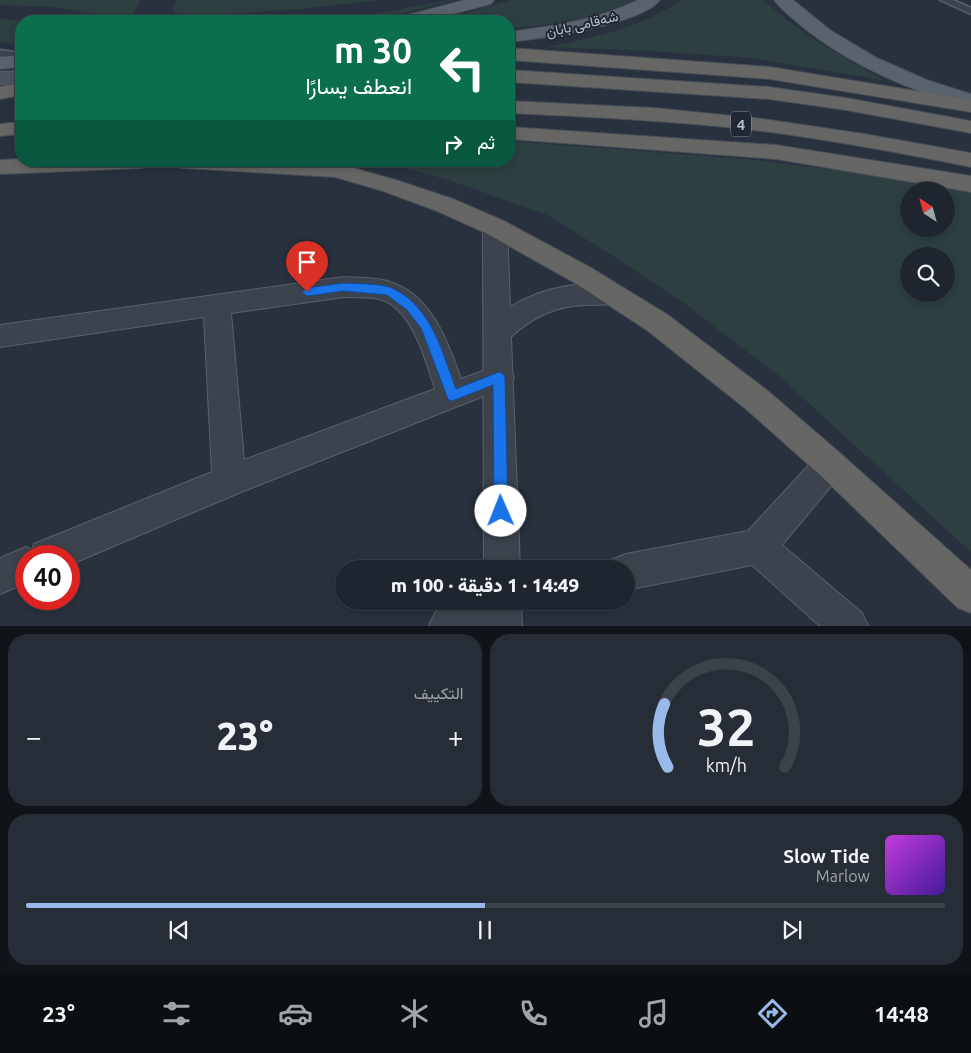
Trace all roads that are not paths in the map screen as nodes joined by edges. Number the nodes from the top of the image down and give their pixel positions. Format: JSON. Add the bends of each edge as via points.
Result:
{"nodes":[{"id":1,"x":485,"y":0,"type":"edge"},
{"id":2,"x":651,"y":0,"type":"edge"},
{"id":3,"x":783,"y":0,"type":"edge"},
{"id":4,"x":945,"y":0,"type":"edge"},
{"id":5,"x":971,"y":11,"type":"edge"},
{"id":6,"x":429,"y":15,"type":"edge"},
{"id":7,"x":515,"y":36,"type":"edge"},
{"id":8,"x":0,"y":53,"type":"edge"},
{"id":9,"x":515,"y":54,"type":"edge"},
{"id":10,"x":15,"y":55,"type":"edge"},
{"id":11,"x":15,"y":61,"type":"edge"},
{"id":12,"x":0,"y":62,"type":"edge"},
{"id":13,"x":515,"y":76,"type":"edge"},
{"id":14,"x":15,"y":77,"type":"edge"},
{"id":15,"x":0,"y":78,"type":"edge"},
{"id":16,"x":15,"y":90,"type":"edge"},
{"id":17,"x":0,"y":94,"type":"edge"},
{"id":18,"x":15,"y":94,"type":"edge"},
{"id":19,"x":971,"y":101,"type":"edge"},
{"id":20,"x":971,"y":106,"type":"edge"},
{"id":21,"x":515,"y":107,"type":"edge"},
{"id":22,"x":971,"y":127,"type":"edge"},
{"id":23,"x":15,"y":129,"type":"edge"},
{"id":24,"x":0,"y":130,"type":"edge"},
{"id":25,"x":515,"y":133,"type":"edge"},
{"id":26,"x":971,"y":160,"type":"edge"},
{"id":27,"x":15,"y":165,"type":"edge"},
{"id":28,"x":0,"y":167,"type":"edge"},
{"id":29,"x":285,"y":167,"type":"edge"},
{"id":30,"x":971,"y":184,"type":"edge"},
{"id":31,"x":495,"y":227,"type":"junction"},
{"id":32,"x":614,"y":295,"type":"junction"},
{"id":33,"x":217,"y":305,"type":"junction"},
{"id":34,"x":498,"y":332,"type":"junction"},
{"id":35,"x":0,"y":338,"type":"edge"},
{"id":36,"x":499,"y":377,"type":"junction"},
{"id":37,"x":452,"y":395,"type":"junction"},
{"id":38,"x":830,"y":464,"type":"junction"},
{"id":39,"x":229,"y":481,"type":"junction"},
{"id":40,"x":74,"y":545,"type":"edge"},
{"id":41,"x":757,"y":547,"type":"junction"},
{"id":42,"x":502,"y":560,"type":"edge"},
{"id":43,"x":15,"y":570,"type":"edge"},
{"id":44,"x":635,"y":570,"type":"edge"},
{"id":45,"x":0,"y":576,"type":"edge"},
{"id":46,"x":971,"y":595,"type":"edge"},
{"id":47,"x":476,"y":610,"type":"edge"},
{"id":48,"x":502,"y":610,"type":"edge"},
{"id":49,"x":448,"y":626,"type":"edge"},
{"id":50,"x":502,"y":626,"type":"edge"},
{"id":51,"x":848,"y":626,"type":"edge"}],
"edges":[{"from":1,"to":6,"type":"main road"},
{"from":2,"to":7,"type":"main road","name":"شەقامی بابان","via":[[616,17],[588,25]]},
{"from":3,"to":19,"type":"main road","via":[[807,22],[858,54],[921,84]]},
{"from":4,"to":5,"type":"lane"},
{"from":8,"to":10,"type":"lane"},
{"from":9,"to":20,"type":"highway","via":[[770,73]]},
{"from":11,"to":12,"type":"main road"},
{"from":13,"to":22,"type":"highway","number":"4","via":[[769,93]]},
{"from":14,"to":15,"type":"main road"},
{"from":16,"to":17,"type":"highway"},
{"from":17,"to":18,"type":"highway"},
{"from":21,"to":26,"type":"highway","number":"4","via":[[613,112],[798,130]]},
{"from":23,"to":24,"type":"highway"},
{"from":25,"to":30,"type":"highway","via":[[776,152]]},
{"from":27,"to":28,"type":"highway"},
{"from":29,"to":31,"type":"highway","via":[[336,170],[445,205]]},
{"from":31,"to":32,"type":"highway"},
{"from":31,"to":34,"type":"street"},
{"from":32,"to":34,"type":"street","via":[[578,295],[544,303],[509,321]]},
{"from":32,"to":38,"type":"highway","via":[[658,323],[757,400]]},
{"from":33,"to":35,"type":"street"},
{"from":33,"to":37,"type":"street","via":[[344,287],[390,292],[411,307],[426,326]]},
{"from":33,"to":39,"type":"street"},
{"from":34,"to":36,"type":"street"},
{"from":36,"to":37,"type":"street"},
{"from":36,"to":42,"type":"street"},
{"from":37,"to":39,"type":"street"},
{"from":38,"to":41,"type":"street"},
{"from":38,"to":46,"type":"highway"},
{"from":39,"to":40,"type":"street"},
{"from":41,"to":44,"type":"street"},
{"from":41,"to":51,"type":"street"},
{"from":43,"to":45,"type":"street"},
{"from":47,"to":49,"type":"street"},
{"from":48,"to":50,"type":"street"}]}
